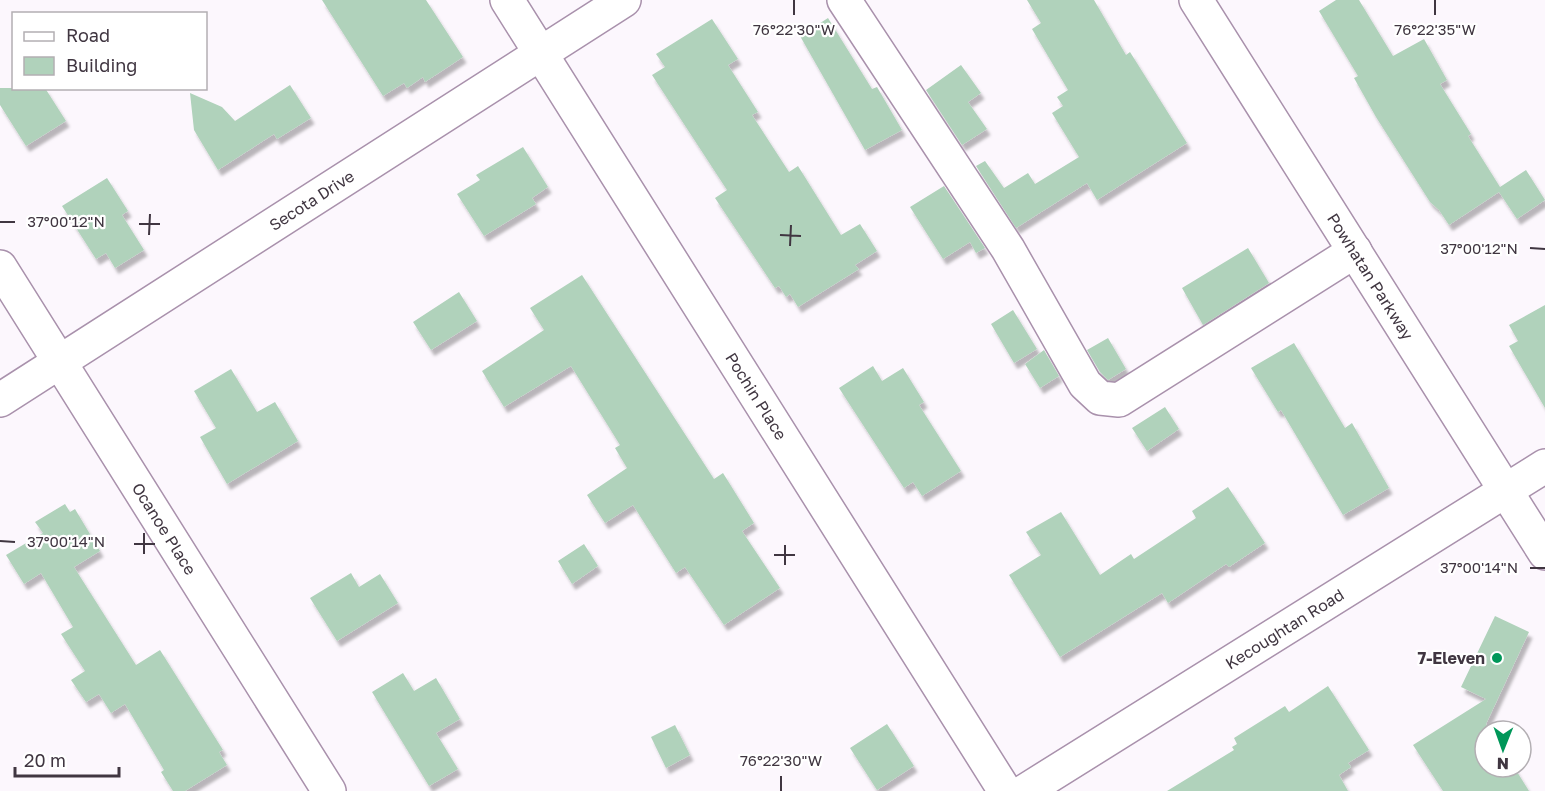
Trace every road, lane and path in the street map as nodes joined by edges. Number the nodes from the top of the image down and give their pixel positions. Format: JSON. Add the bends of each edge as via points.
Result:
{"nodes":[{"id":1,"x":507,"y":0,"type":"edge"},
{"id":2,"x":624,"y":0,"type":"edge"},
{"id":3,"x":844,"y":0,"type":"edge"},
{"id":4,"x":1196,"y":0,"type":"edge"},
{"id":5,"x":541,"y":52,"type":"junction"},
{"id":6,"x":1354,"y":251,"type":"junction"},
{"id":7,"x":0,"y":267,"type":"edge"},
{"id":8,"x":60,"y":362,"type":"junction"},
{"id":9,"x":0,"y":400,"type":"edge"},
{"id":10,"x":1545,"y":466,"type":"edge"},
{"id":11,"x":1505,"y":490,"type":"junction"},
{"id":12,"x":1545,"y":553,"type":"edge"},
{"id":13,"x":329,"y":791,"type":"edge"},
{"id":14,"x":1005,"y":791,"type":"edge"},
{"id":15,"x":1025,"y":791,"type":"edge"}],
"edges":[{"from":1,"to":5,"type":"street","name":"Pochin Place"},
{"from":2,"to":5,"type":"street","name":"Secota Drive"},
{"from":3,"to":6,"type":"street","via":[[1008,249],[1085,384],[1100,398],[1119,400]]},
{"from":4,"to":6,"type":"street","name":"Powhatan Parkway"},
{"from":5,"to":8,"type":"street","name":"Secota Drive"},
{"from":5,"to":14,"type":"street","name":"Pochin Place"},
{"from":6,"to":11,"type":"street","name":"Powhatan Parkway"},
{"from":7,"to":8,"type":"street","name":"Ocanoe Place"},
{"from":8,"to":9,"type":"street","name":"Secota Drive"},
{"from":8,"to":13,"type":"street","name":"Ocanoe Place"},
{"from":10,"to":11,"type":"street","name":"Kecoughtan Road"},
{"from":11,"to":12,"type":"street","name":"Powhatan Parkway"},
{"from":11,"to":15,"type":"street","name":"Kecoughtan Road"}]}
